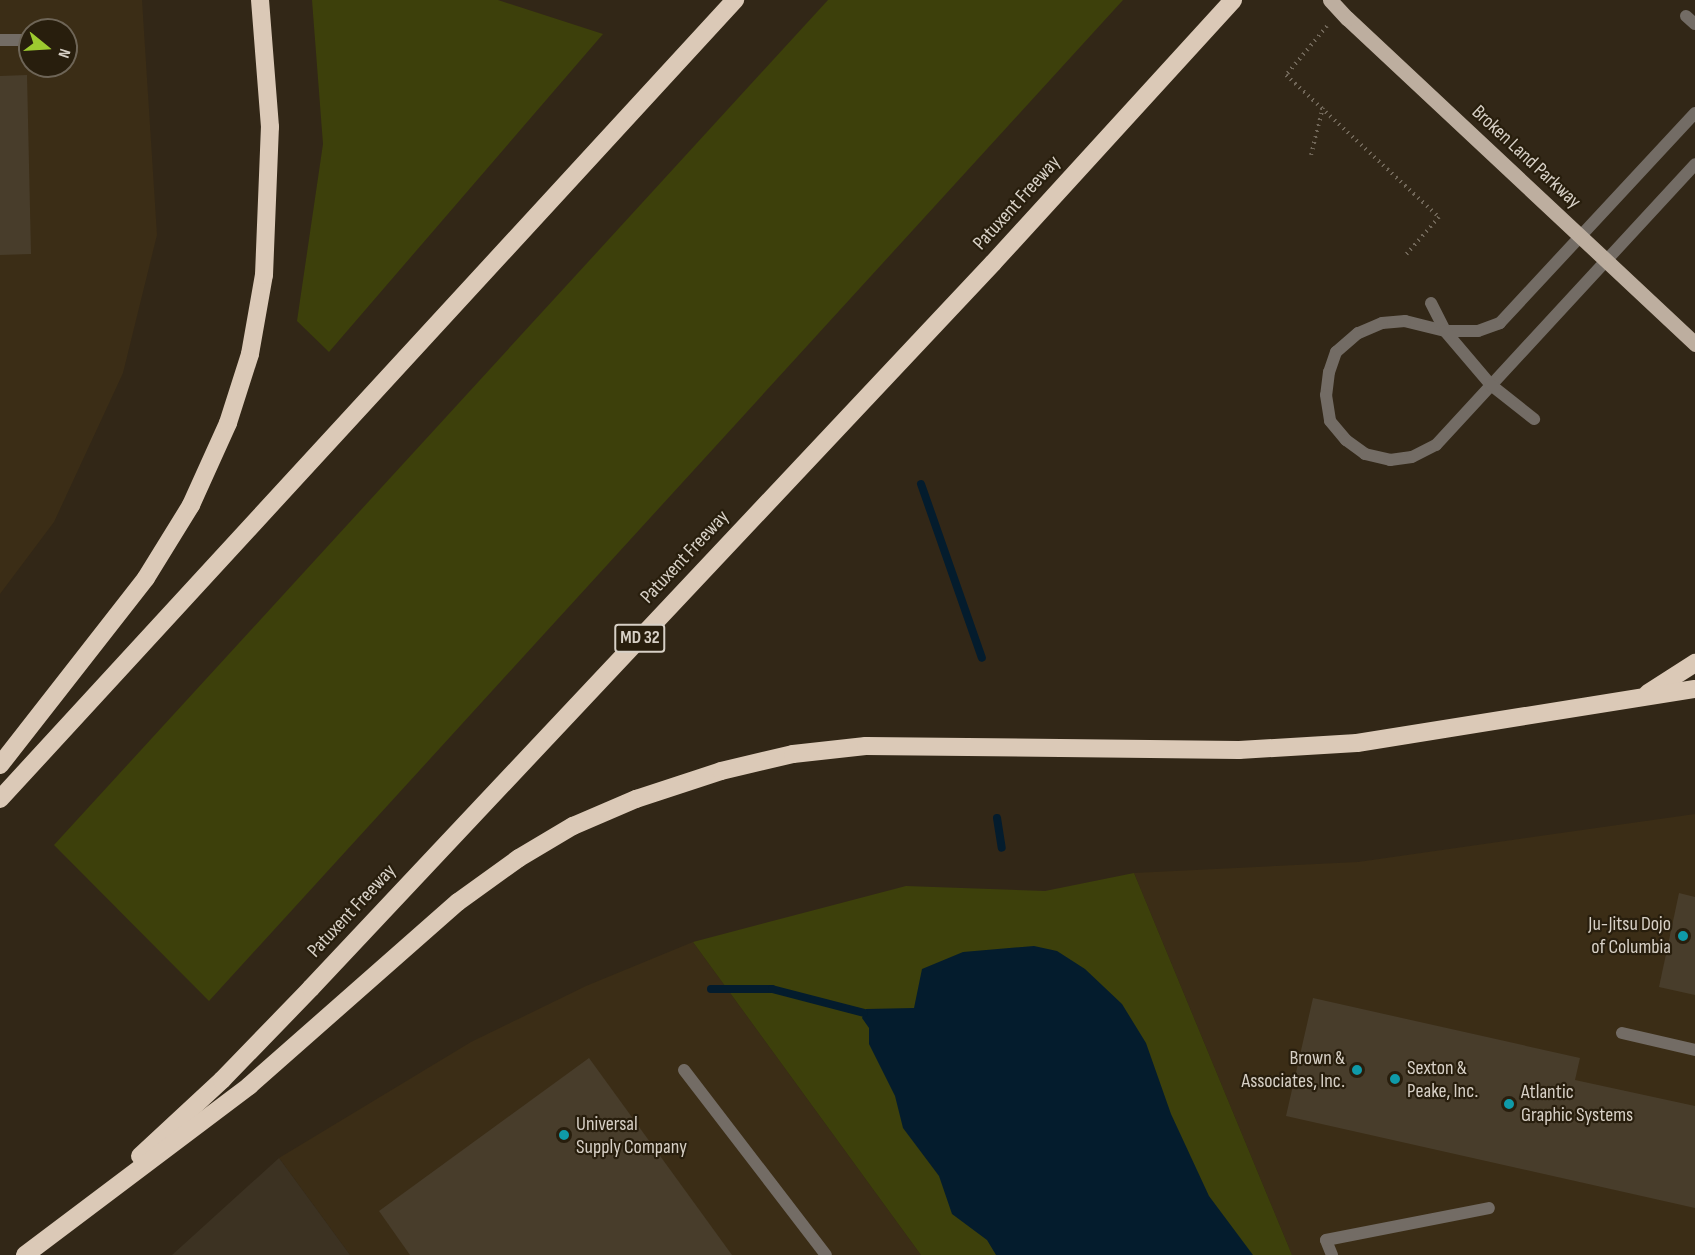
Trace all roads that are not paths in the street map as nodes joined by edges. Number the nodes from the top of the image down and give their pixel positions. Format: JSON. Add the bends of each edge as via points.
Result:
{"nodes":[{"id":1,"x":260,"y":0,"type":"edge"},
{"id":2,"x":735,"y":0,"type":"edge"},
{"id":3,"x":1233,"y":0,"type":"edge"},
{"id":4,"x":1330,"y":0,"type":"edge"},
{"id":5,"x":0,"y":40,"type":"edge"},
{"id":6,"x":18,"y":40,"type":"edge"},
{"id":7,"x":1695,"y":113,"type":"edge"},
{"id":8,"x":1695,"y":164,"type":"edge"},
{"id":9,"x":1580,"y":236,"type":"junction"},
{"id":10,"x":1608,"y":260,"type":"junction"},
{"id":11,"x":1431,"y":303,"type":"dead end"},
{"id":12,"x":1445,"y":332,"type":"junction"},
{"id":13,"x":1695,"y":344,"type":"edge"},
{"id":14,"x":1491,"y":385,"type":"junction"},
{"id":15,"x":1534,"y":419,"type":"dead end"},
{"id":16,"x":1695,"y":663,"type":"edge"},
{"id":17,"x":1695,"y":689,"type":"edge"},
{"id":18,"x":1644,"y":695,"type":"junction"},
{"id":19,"x":0,"y":765,"type":"edge"},
{"id":20,"x":0,"y":799,"type":"edge"},
{"id":21,"x":1622,"y":1034,"type":"dead end"},
{"id":22,"x":1695,"y":1050,"type":"edge"},
{"id":23,"x":684,"y":1070,"type":"dead end"},
{"id":24,"x":1489,"y":1208,"type":"dead end"},
{"id":25,"x":25,"y":1255,"type":"edge"},
{"id":26,"x":826,"y":1255,"type":"edge"},
{"id":27,"x":1332,"y":1255,"type":"edge"}],
"edges":[{"from":1,"to":19,"type":"highway","via":[[270,127],[264,275],[250,354],[228,423],[191,505],[146,578]]},
{"from":2,"to":20,"type":"highway"},
{"from":3,"to":25,"type":"highway","name":"Patuxent Freeway","number":"MD 32","via":[[976,281],[238,1064]]},
{"from":4,"to":9,"type":"main road","name":"Broken Land Parkway","bridge":true,"via":[[1341,17]]},
{"from":5,"to":6,"type":"lane"},
{"from":7,"to":9,"type":"lane"},
{"from":8,"to":10,"type":"lane"},
{"from":9,"to":10,"type":"main road","name":"Broken Land Parkway"},
{"from":9,"to":12,"type":"lane","via":[[1500,322],[1478,331]]},
{"from":10,"to":13,"type":"main road","name":"Broken Land Parkway"},
{"from":10,"to":14,"type":"lane"},
{"from":11,"to":12,"type":"lane"},
{"from":12,"to":14,"type":"lane"},
{"from":12,"to":14,"type":"lane","via":[[1405,321],[1382,323],[1358,333],[1336,352],[1326,395],[1330,421],[1346,440],[1365,454],[1390,460],[1412,457],[1436,445]]},
{"from":14,"to":15,"type":"lane"},
{"from":16,"to":18,"type":"highway"},
{"from":17,"to":18,"type":"highway"},
{"from":18,"to":25,"type":"highway","via":[[1542,716],[1357,742],[1239,750],[866,746],[793,754],[636,799],[573,826],[519,858],[458,902],[249,1086]]},
{"from":21,"to":22,"type":"lane"},
{"from":23,"to":26,"type":"lane"},
{"from":24,"to":27,"type":"lane","via":[[1326,1240]]}]}
